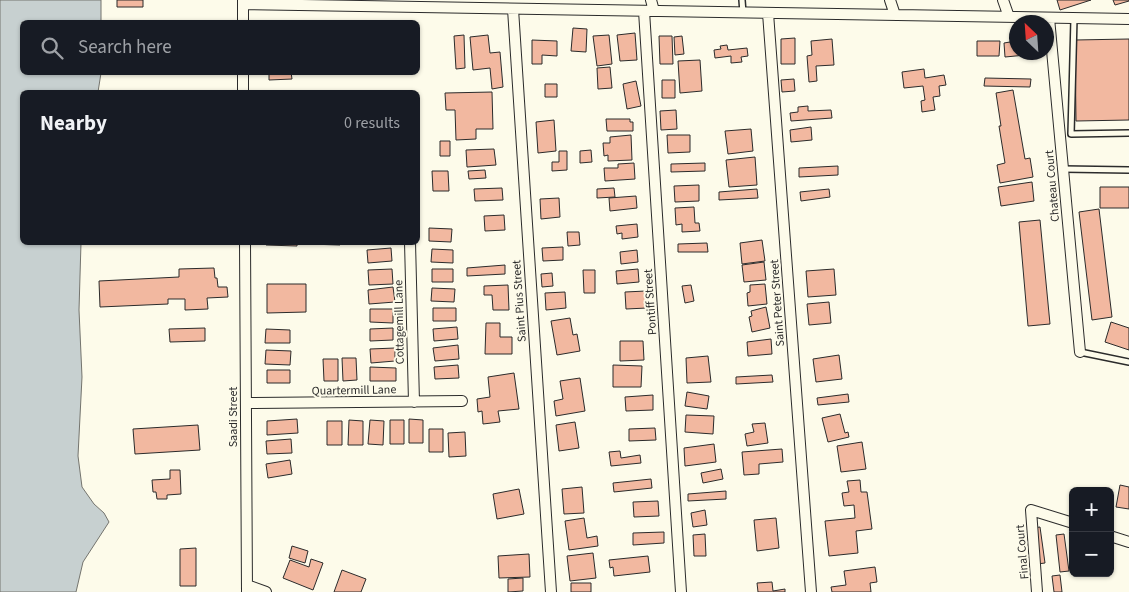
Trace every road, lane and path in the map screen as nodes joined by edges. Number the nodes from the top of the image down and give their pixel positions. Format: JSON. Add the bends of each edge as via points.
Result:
{"nodes":[{"id":1,"x":652,"y":0,"type":"edge"},
{"id":2,"x":742,"y":0,"type":"edge"},
{"id":3,"x":890,"y":0,"type":"edge"},
{"id":4,"x":1003,"y":0,"type":"edge"},
{"id":5,"x":243,"y":2,"type":"edge"},
{"id":6,"x":513,"y":8,"type":"junction"},
{"id":7,"x":650,"y":11,"type":"junction"},
{"id":8,"x":744,"y":12,"type":"junction"},
{"id":9,"x":768,"y":13,"type":"junction"},
{"id":10,"x":895,"y":15,"type":"junction"},
{"id":11,"x":1008,"y":17,"type":"joint"},
{"id":12,"x":1054,"y":18,"type":"edge"},
{"id":13,"x":1074,"y":18,"type":"junction"},
{"id":14,"x":1129,"y":19,"type":"edge"},
{"id":15,"x":243,"y":20,"type":"edge"},
{"id":16,"x":1053,"y":60,"type":"edge"},
{"id":17,"x":243,"y":75,"type":"edge"},
{"id":18,"x":243,"y":90,"type":"edge"},
{"id":19,"x":1129,"y":133,"type":"edge"},
{"id":20,"x":1064,"y":169,"type":"junction"},
{"id":21,"x":1129,"y":170,"type":"edge"},
{"id":22,"x":244,"y":245,"type":"edge"},
{"id":23,"x":410,"y":245,"type":"edge"},
{"id":24,"x":1080,"y":352,"type":"joint"},
{"id":25,"x":1129,"y":362,"type":"edge"},
{"id":26,"x":462,"y":401,"type":"dead end"},
{"id":27,"x":414,"y":402,"type":"junction"},
{"id":28,"x":246,"y":403,"type":"junction"},
{"id":29,"x":1069,"y":522,"type":"edge"},
{"id":30,"x":1114,"y":537,"type":"edge"},
{"id":31,"x":1129,"y":542,"type":"edge"},
{"id":32,"x":247,"y":589,"type":"edge"},
{"id":33,"x":266,"y":592,"type":"edge"},
{"id":34,"x":551,"y":592,"type":"edge"},
{"id":35,"x":681,"y":592,"type":"edge"},
{"id":36,"x":811,"y":592,"type":"edge"},
{"id":37,"x":1037,"y":592,"type":"edge"}],
"edges":[{"from":1,"to":7,"type":"street","name":"Pontiff Street"},
{"from":2,"to":8,"type":"lane"},
{"from":3,"to":10,"type":"street"},
{"from":4,"to":11,"type":"street"},
{"from":5,"to":6,"type":"street"},
{"from":5,"to":15,"type":"street"},
{"from":6,"to":7,"type":"street"},
{"from":6,"to":34,"type":"street","name":"Saint Pius Street"},
{"from":7,"to":8,"type":"street"},
{"from":7,"to":35,"type":"street","name":"Pontiff Street"},
{"from":8,"to":9,"type":"street"},
{"from":9,"to":10,"type":"street"},
{"from":9,"to":36,"type":"street","name":"Saint Peter Street"},
{"from":10,"to":11,"type":"street"},
{"from":12,"to":13,"type":"street"},
{"from":13,"to":14,"type":"street"},
{"from":13,"to":19,"type":"lane","via":[[1071,134]]},
{"from":16,"to":20,"type":"street","name":"Chateau Court"},
{"from":17,"to":18,"type":"street"},
{"from":20,"to":21,"type":"lane"},
{"from":20,"to":24,"type":"street","name":"Chateau Court"},
{"from":22,"to":28,"type":"street","name":"Saadi Street"},
{"from":23,"to":27,"type":"street","name":"Cottagemill Lane"},
{"from":24,"to":25,"type":"lane"},
{"from":26,"to":27,"type":"street","name":"Quartermill Lane"},
{"from":27,"to":28,"type":"street","name":"Quartermill Lane"},
{"from":28,"to":32,"type":"street","name":"Saadi Street"},
{"from":29,"to":37,"type":"street","name":"Final Court","via":[[1031,510]]},
{"from":30,"to":31,"type":"street"},
{"from":32,"to":33,"type":"street"}]}
